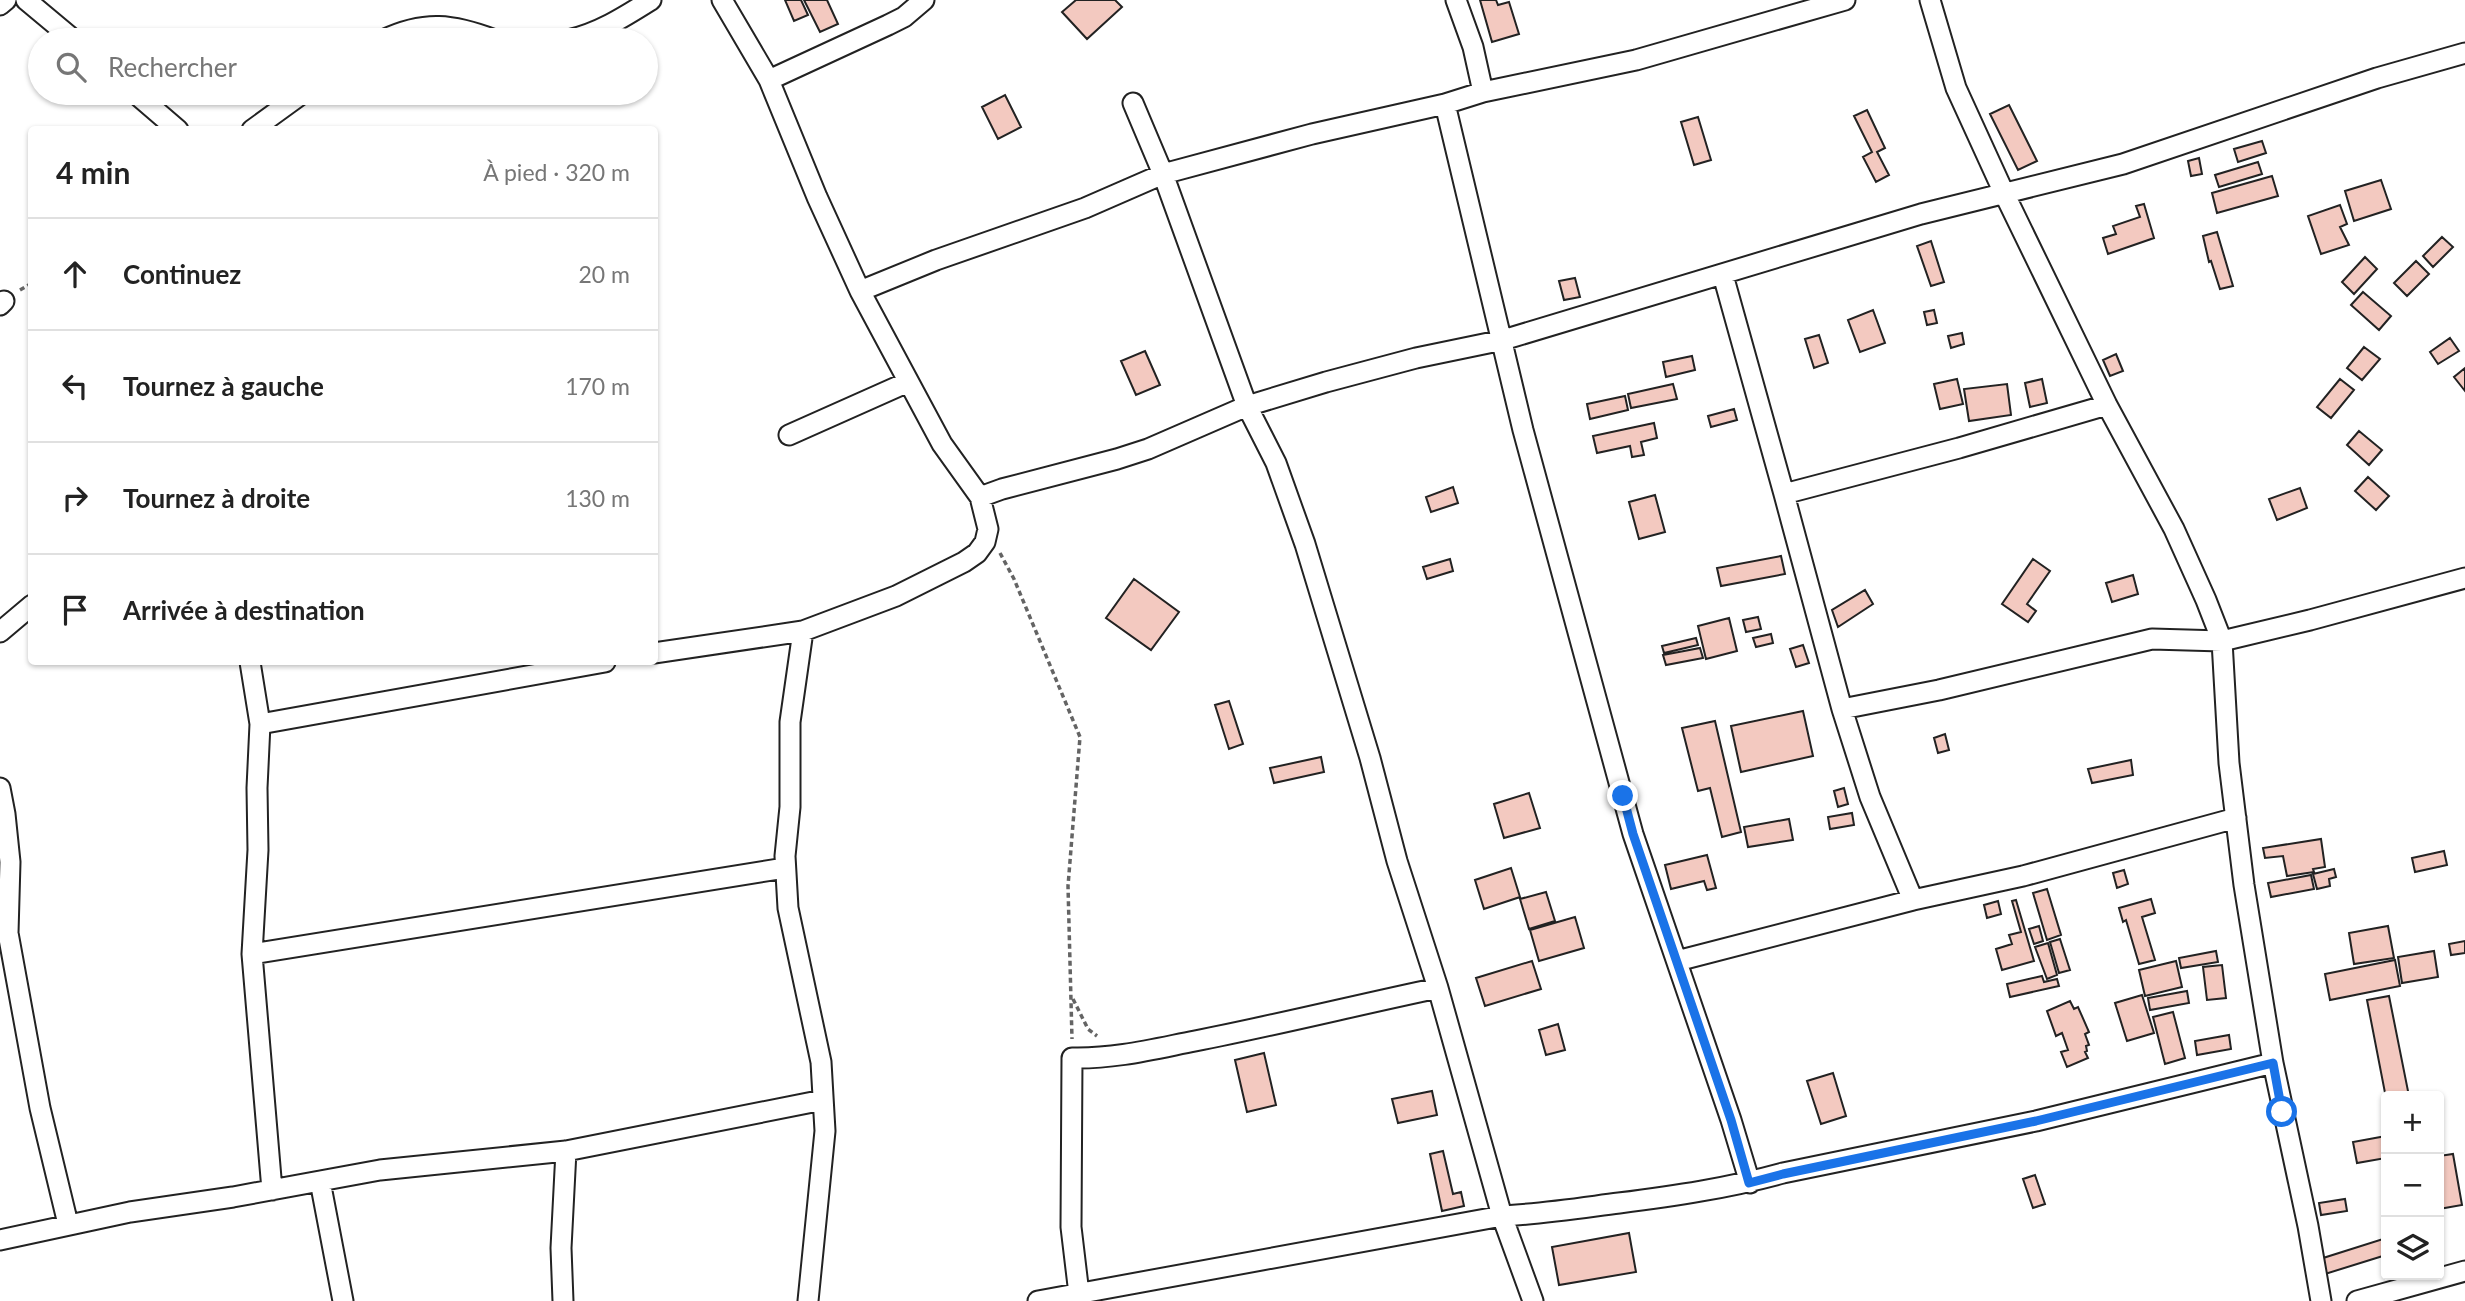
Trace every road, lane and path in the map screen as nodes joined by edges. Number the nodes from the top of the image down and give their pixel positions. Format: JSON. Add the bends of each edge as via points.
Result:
{"nodes":[{"id":1,"x":6,"y":0,"type":"edge"},
{"id":2,"x":26,"y":0,"type":"edge"},
{"id":3,"x":651,"y":0,"type":"edge"},
{"id":4,"x":722,"y":0,"type":"edge"},
{"id":5,"x":924,"y":0,"type":"edge"},
{"id":6,"x":1456,"y":0,"type":"edge"},
{"id":7,"x":1845,"y":0,"type":"edge"},
{"id":8,"x":1930,"y":0,"type":"edge"},
{"id":9,"x":0,"y":5,"type":"edge"},
{"id":10,"x":60,"y":28,"type":"edge"},
{"id":11,"x":414,"y":28,"type":"edge"},
{"id":12,"x":459,"y":28,"type":"edge"},
{"id":13,"x":605,"y":28,"type":"edge"},
{"id":14,"x":2465,"y":53,"type":"edge"},
{"id":15,"x":769,"y":80,"type":"junction"},
{"id":16,"x":1483,"y":92,"type":"junction"},
{"id":17,"x":1133,"y":103,"type":"dead end"},
{"id":18,"x":1446,"y":104,"type":"junction"},
{"id":19,"x":149,"y":105,"type":"edge"},
{"id":20,"x":286,"y":105,"type":"edge"},
{"id":21,"x":173,"y":126,"type":"edge"},
{"id":22,"x":258,"y":126,"type":"edge"},
{"id":23,"x":1163,"y":174,"type":"junction"},
{"id":24,"x":2004,"y":192,"type":"junction"},
{"id":25,"x":1723,"y":275,"type":"junction"},
{"id":26,"x":860,"y":291,"type":"junction"},
{"id":27,"x":1503,"y":340,"type":"junction"},
{"id":28,"x":908,"y":382,"type":"junction"},
{"id":29,"x":2107,"y":405,"type":"junction"},
{"id":30,"x":1247,"y":406,"type":"junction"},
{"id":31,"x":789,"y":435,"type":"dead end"},
{"id":32,"x":1784,"y":494,"type":"junction"},
{"id":33,"x":980,"y":497,"type":"junction"},
{"id":34,"x":988,"y":529,"type":"junction"},
{"id":35,"x":2465,"y":578,"type":"edge"},
{"id":36,"x":28,"y":608,"type":"edge"},
{"id":37,"x":803,"y":631,"type":"junction"},
{"id":38,"x":0,"y":632,"type":"edge"},
{"id":39,"x":2222,"y":641,"type":"junction"},
{"id":40,"x":658,"y":652,"type":"edge"},
{"id":41,"x":250,"y":665,"type":"edge"},
{"id":42,"x":588,"y":665,"type":"edge"},
{"id":43,"x":1842,"y":709,"type":"junction"},
{"id":44,"x":260,"y":724,"type":"junction"},
{"id":45,"x":0,"y":788,"type":"edge"},
{"id":46,"x":2236,"y":818,"type":"junction"},
{"id":47,"x":785,"y":867,"type":"junction"},
{"id":48,"x":1913,"y":900,"type":"junction"},
{"id":49,"x":252,"y":954,"type":"junction"},
{"id":50,"x":1677,"y":961,"type":"junction"},
{"id":51,"x":1438,"y":988,"type":"junction"},
{"id":52,"x":1072,"y":998,"type":"junction"},
{"id":53,"x":1103,"y":1040,"type":"dead end"},
{"id":54,"x":1072,"y":1058,"type":"junction"},
{"id":55,"x":2273,"y":1063,"type":"junction"},
{"id":56,"x":823,"y":1100,"type":"junction"},
{"id":57,"x":566,"y":1151,"type":"junction"},
{"id":58,"x":320,"y":1181,"type":"junction"},
{"id":59,"x":1749,"y":1183,"type":"junction"},
{"id":60,"x":272,"y":1190,"type":"junction"},
{"id":61,"x":1502,"y":1216,"type":"junction"},
{"id":62,"x":68,"y":1224,"type":"junction"},
{"id":63,"x":0,"y":1240,"type":"edge"},
{"id":64,"x":2465,"y":1271,"type":"edge"},
{"id":65,"x":1079,"y":1294,"type":"junction"},
{"id":66,"x":344,"y":1301,"type":"edge"},
{"id":67,"x":563,"y":1301,"type":"edge"},
{"id":68,"x":808,"y":1301,"type":"edge"},
{"id":69,"x":1038,"y":1301,"type":"edge"},
{"id":70,"x":1533,"y":1301,"type":"edge"},
{"id":71,"x":2320,"y":1301,"type":"edge"},
{"id":72,"x":2357,"y":1301,"type":"edge"}],
"edges":[{"from":1,"to":9,"type":"street"},
{"from":2,"to":10,"type":"street"},
{"from":3,"to":13,"type":"street"},
{"from":4,"to":15,"type":"street"},
{"from":5,"to":15,"type":"street","via":[[904,17]]},
{"from":6,"to":16,"type":"street","via":[[1474,47]]},
{"from":7,"to":16,"type":"street","via":[[1636,60]]},
{"from":8,"to":24,"type":"street","via":[[1956,88]]},
{"from":11,"to":12,"type":"street"},
{"from":14,"to":24,"type":"street","via":[[2123,164]]},
{"from":15,"to":26,"type":"street"},
{"from":16,"to":18,"type":"street"},
{"from":17,"to":23,"type":"street"},
{"from":18,"to":23,"type":"street"},
{"from":18,"to":27,"type":"street"},
{"from":19,"to":21,"type":"street"},
{"from":20,"to":22,"type":"street"},
{"from":23,"to":26,"type":"street","via":[[1085,208]]},
{"from":23,"to":30,"type":"street"},
{"from":24,"to":25,"type":"street"},
{"from":24,"to":29,"type":"street"},
{"from":25,"to":27,"type":"street"},
{"from":25,"to":32,"type":"street"},
{"from":26,"to":28,"type":"street"},
{"from":27,"to":30,"type":"street","via":[[1416,358]]},
{"from":27,"to":50,"type":"street","via":[[1523,430],[1633,834]]},
{"from":28,"to":31,"type":"street"},
{"from":28,"to":33,"type":"street","via":[[942,444]]},
{"from":29,"to":32,"type":"street"},
{"from":29,"to":39,"type":"street","via":[[2174,529]]},
{"from":30,"to":33,"type":"street","via":[[1137,453]]},
{"from":30,"to":51,"type":"street","via":[[1276,463],[1306,544]]},
{"from":32,"to":43,"type":"street"},
{"from":33,"to":34,"type":"street"},
{"from":34,"to":37,"type":"street","via":[[977,554],[964,562],[896,596]]},
{"from":34,"to":52,"type":"path","via":[[1014,579],[1080,737],[1068,886]]},
{"from":35,"to":39,"type":"street"},
{"from":36,"to":38,"type":"street"},
{"from":37,"to":40,"type":"street"},
{"from":37,"to":47,"type":"street","via":[[790,722]]},
{"from":39,"to":43,"type":"street","via":[[2152,639]]},
{"from":39,"to":46,"type":"street"},
{"from":41,"to":44,"type":"street"},
{"from":42,"to":44,"type":"street"},
{"from":43,"to":48,"type":"street","via":[[1870,797]]},
{"from":44,"to":49,"type":"street"},
{"from":45,"to":62,"type":"street","via":[[10,862],[8,933],[40,1108]]},
{"from":46,"to":48,"type":"street","via":[[2023,876]]},
{"from":46,"to":55,"type":"street"},
{"from":47,"to":49,"type":"street"},
{"from":47,"to":56,"type":"street","via":[[792,930],[821,1062]]},
{"from":48,"to":50,"type":"street"},
{"from":49,"to":60,"type":"street"},
{"from":50,"to":59,"type":"street"},
{"from":51,"to":54,"type":"street","via":[[1141,1052]]},
{"from":51,"to":61,"type":"street"},
{"from":52,"to":53,"type":"path","via":[[1088,1029]]},
{"from":52,"to":54,"type":"path"},
{"from":54,"to":65,"type":"street","via":[[1071,1227]]},
{"from":55,"to":59,"type":"street","via":[[2036,1121]]},
{"from":55,"to":71,"type":"street"},
{"from":56,"to":57,"type":"street"},
{"from":56,"to":68,"type":"street","via":[[822,1179]]},
{"from":57,"to":58,"type":"street","via":[[380,1170]]},
{"from":57,"to":67,"type":"street"},
{"from":58,"to":60,"type":"street"},
{"from":58,"to":66,"type":"street"},
{"from":59,"to":61,"type":"street"},
{"from":60,"to":62,"type":"street"},
{"from":61,"to":65,"type":"street"},
{"from":61,"to":70,"type":"street"},
{"from":62,"to":63,"type":"street"},
{"from":64,"to":72,"type":"street"},
{"from":65,"to":69,"type":"street"}]}
